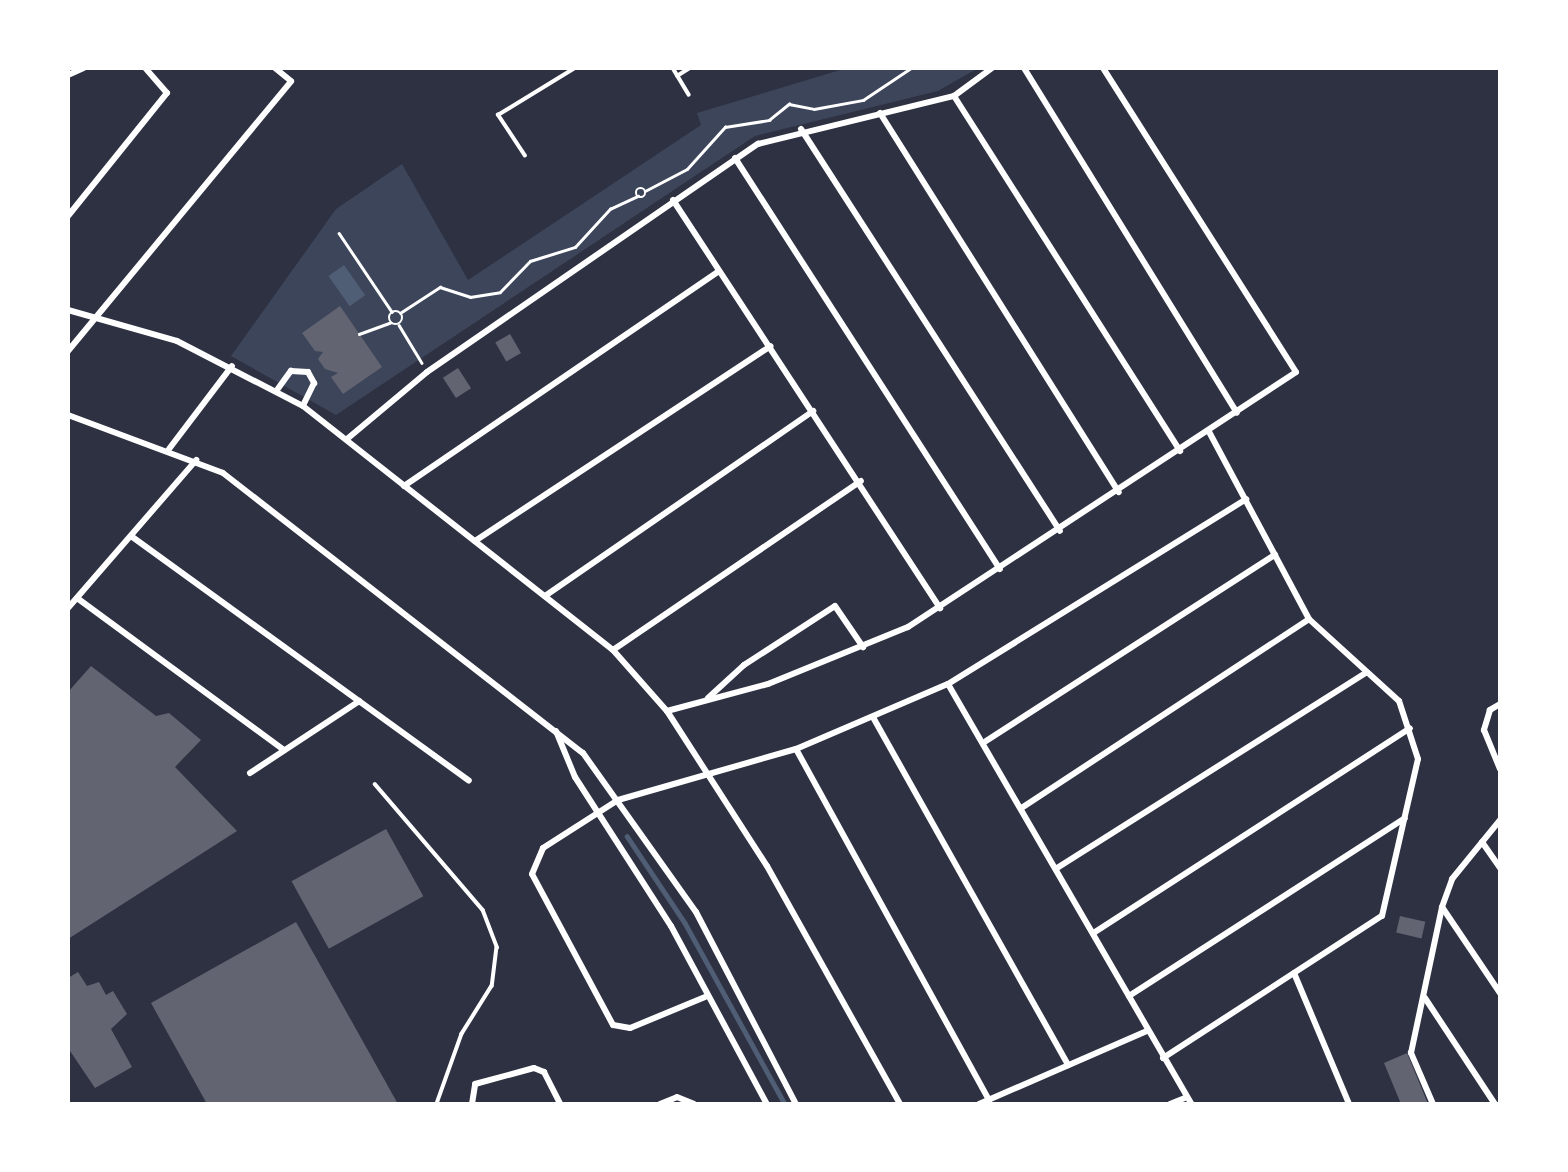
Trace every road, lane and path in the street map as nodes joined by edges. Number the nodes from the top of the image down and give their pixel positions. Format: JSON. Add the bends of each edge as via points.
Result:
{"nodes":[{"id":1,"x":84,"y":68,"type":"edge"},
{"id":2,"x":145,"y":68,"type":"edge"},
{"id":3,"x":275,"y":68,"type":"edge"},
{"id":4,"x":575,"y":68,"type":"edge"},
{"id":5,"x":673,"y":68,"type":"edge"},
{"id":6,"x":690,"y":68,"type":"edge"},
{"id":7,"x":911,"y":68,"type":"edge"},
{"id":8,"x":928,"y":68,"type":"edge"},
{"id":9,"x":936,"y":68,"type":"edge"},
{"id":10,"x":992,"y":68,"type":"edge"},
{"id":11,"x":1024,"y":68,"type":"edge"},
{"id":12,"x":1102,"y":68,"type":"edge"},
{"id":13,"x":68,"y":75,"type":"edge"},
{"id":14,"x":677,"y":76,"type":"junction"},
{"id":15,"x":689,"y":95,"type":"dead end"},
{"id":16,"x":954,"y":96,"type":"junction"},
{"id":17,"x":880,"y":113,"type":"junction"},
{"id":18,"x":801,"y":129,"type":"junction"},
{"id":19,"x":525,"y":156,"type":"dead end"},
{"id":20,"x":735,"y":158,"type":"junction"},
{"id":21,"x":673,"y":200,"type":"junction"},
{"id":22,"x":68,"y":216,"type":"edge"},
{"id":23,"x":339,"y":233,"type":"dead end"},
{"id":24,"x":719,"y":271,"type":"junction"},
{"id":25,"x":68,"y":310,"type":"edge"},
{"id":26,"x":392,"y":312,"type":"junction"},
{"id":27,"x":400,"y":313,"type":"junction"},
{"id":28,"x":96,"y":317,"type":"junction"},
{"id":29,"x":390,"y":323,"type":"junction"},
{"id":30,"x":399,"y":325,"type":"junction"},
{"id":31,"x":359,"y":334,"type":"dead end"},
{"id":32,"x":771,"y":346,"type":"junction"},
{"id":33,"x":68,"y":351,"type":"edge"},
{"id":34,"x":232,"y":366,"type":"junction"},
{"id":35,"x":427,"y":372,"type":"junction"},
{"id":36,"x":277,"y":390,"type":"junction"},
{"id":37,"x":303,"y":406,"type":"junction"},
{"id":38,"x":813,"y":411,"type":"junction"},
{"id":39,"x":1237,"y":413,"type":"junction"},
{"id":40,"x":68,"y":415,"type":"edge"},
{"id":41,"x":1209,"y":432,"type":"junction"},
{"id":42,"x":346,"y":439,"type":"junction"},
{"id":43,"x":169,"y":449,"type":"junction"},
{"id":44,"x":1180,"y":451,"type":"junction"},
{"id":45,"x":197,"y":460,"type":"junction"},
{"id":46,"x":860,"y":481,"type":"junction"},
{"id":47,"x":404,"y":486,"type":"junction"},
{"id":48,"x":1119,"y":492,"type":"junction"},
{"id":49,"x":1246,"y":499,"type":"junction"},
{"id":50,"x":1060,"y":531,"type":"junction"},
{"id":51,"x":131,"y":536,"type":"junction"},
{"id":52,"x":475,"y":541,"type":"junction"},
{"id":53,"x":1275,"y":555,"type":"junction"},
{"id":54,"x":1000,"y":569,"type":"junction"},
{"id":55,"x":545,"y":596,"type":"junction"},
{"id":56,"x":77,"y":598,"type":"junction"},
{"id":57,"x":940,"y":607,"type":"junction"},
{"id":58,"x":68,"y":608,"type":"edge"},
{"id":59,"x":1309,"y":619,"type":"junction"},
{"id":60,"x":863,"y":647,"type":"junction"},
{"id":61,"x":613,"y":650,"type":"junction"},
{"id":62,"x":1366,"y":673,"type":"junction"},
{"id":63,"x":948,"y":684,"type":"junction"},
{"id":64,"x":706,"y":700,"type":"junction"},
{"id":65,"x":359,"y":701,"type":"junction"},
{"id":66,"x":1500,"y":704,"type":"edge"},
{"id":67,"x":667,"y":711,"type":"junction"},
{"id":68,"x":874,"y":719,"type":"junction"},
{"id":69,"x":1410,"y":728,"type":"junction"},
{"id":70,"x":555,"y":729,"type":"junction"},
{"id":71,"x":986,"y":741,"type":"junction"},
{"id":72,"x":796,"y":749,"type":"junction"},
{"id":73,"x":284,"y":750,"type":"junction"},
{"id":74,"x":1500,"y":769,"type":"edge"},
{"id":75,"x":250,"y":773,"type":"dead end"},
{"id":76,"x":708,"y":773,"type":"junction"},
{"id":77,"x":470,"y":781,"type":"dead end"},
{"id":78,"x":375,"y":784,"type":"dead end"},
{"id":79,"x":618,"y":800,"type":"junction"},
{"id":80,"x":1023,"y":807,"type":"junction"},
{"id":81,"x":597,"y":813,"type":"junction"},
{"id":82,"x":1405,"y":818,"type":"junction"},
{"id":83,"x":1500,"y":820,"type":"edge"},
{"id":84,"x":1482,"y":842,"type":"junction"},
{"id":85,"x":1057,"y":868,"type":"junction"},
{"id":86,"x":1500,"y":868,"type":"edge"},
{"id":87,"x":1442,"y":907,"type":"junction"},
{"id":88,"x":1095,"y":932,"type":"junction"},
{"id":89,"x":1294,"y":973,"type":"junction"},
{"id":90,"x":1500,"y":993,"type":"edge"},
{"id":91,"x":1129,"y":996,"type":"junction"},
{"id":92,"x":705,"y":997,"type":"junction"},
{"id":93,"x":1424,"y":997,"type":"junction"},
{"id":94,"x":1147,"y":1031,"type":"junction"},
{"id":95,"x":1163,"y":1058,"type":"junction"},
{"id":96,"x":1068,"y":1065,"type":"junction"},
{"id":97,"x":989,"y":1100,"type":"junction"},
{"id":98,"x":1188,"y":1101,"type":"edge"},
{"id":99,"x":437,"y":1104,"type":"edge"},
{"id":100,"x":472,"y":1104,"type":"edge"},
{"id":101,"x":560,"y":1104,"type":"edge"},
{"id":102,"x":660,"y":1104,"type":"edge"},
{"id":103,"x":694,"y":1104,"type":"edge"},
{"id":104,"x":766,"y":1104,"type":"edge"},
{"id":105,"x":796,"y":1104,"type":"edge"},
{"id":106,"x":900,"y":1104,"type":"edge"},
{"id":107,"x":979,"y":1104,"type":"edge"},
{"id":108,"x":1170,"y":1104,"type":"edge"},
{"id":109,"x":1349,"y":1104,"type":"edge"},
{"id":110,"x":1433,"y":1104,"type":"edge"},
{"id":111,"x":1495,"y":1104,"type":"edge"}],
"edges":[{"from":1,"to":13,"type":"street"},
{"from":2,"to":22,"type":"street","via":[[167,93]]},
{"from":3,"to":28,"type":"street","via":[[291,81]]},
{"from":4,"to":19,"type":"lane","via":[[498,115]]},
{"from":5,"to":14,"type":"lane"},
{"from":6,"to":14,"type":"lane"},
{"from":7,"to":27,"type":"path","via":[[863,100],[814,109],[789,104],[769,120],[725,127],[687,169],[610,209],[575,247],[530,261],[500,292],[470,297],[440,287]]},
{"from":8,"to":9,"type":"path"},
{"from":10,"to":16,"type":"street"},
{"from":11,"to":39,"type":"street"},
{"from":12,"to":39,"type":"street","via":[[1296,372]]},
{"from":14,"to":15,"type":"lane"},
{"from":16,"to":17,"type":"street"},
{"from":16,"to":44,"type":"street"},
{"from":17,"to":18,"type":"street"},
{"from":17,"to":48,"type":"street"},
{"from":18,"to":20,"type":"street"},
{"from":18,"to":50,"type":"street"},
{"from":20,"to":21,"type":"street"},
{"from":20,"to":54,"type":"street"},
{"from":21,"to":24,"type":"street"},
{"from":21,"to":35,"type":"street"},
{"from":23,"to":26,"type":"path"},
{"from":24,"to":32,"type":"street"},
{"from":24,"to":47,"type":"street"},
{"from":25,"to":28,"type":"street"},
{"from":26,"to":27,"type":"path"},
{"from":26,"to":29,"type":"path"},
{"from":27,"to":30,"type":"path"},
{"from":28,"to":33,"type":"street"},
{"from":28,"to":34,"type":"street"},
{"from":29,"to":30,"type":"path"},
{"from":29,"to":31,"type":"path"},
{"from":30,"to":35,"type":"path"},
{"from":32,"to":38,"type":"street"},
{"from":32,"to":52,"type":"street"},
{"from":34,"to":36,"type":"street"},
{"from":34,"to":43,"type":"street"},
{"from":35,"to":42,"type":"street"},
{"from":36,"to":37,"type":"street"},
{"from":36,"to":37,"type":"street","via":[[291,371],[308,372],[314,383]]},
{"from":37,"to":42,"type":"street"},
{"from":38,"to":46,"type":"street"},
{"from":38,"to":55,"type":"street"},
{"from":39,"to":41,"type":"street"},
{"from":40,"to":43,"type":"street"},
{"from":41,"to":44,"type":"street"},
{"from":41,"to":49,"type":"street"},
{"from":42,"to":47,"type":"street"},
{"from":43,"to":45,"type":"street"},
{"from":44,"to":48,"type":"street"},
{"from":45,"to":51,"type":"street"},
{"from":45,"to":70,"type":"street","via":[[305,531]]},
{"from":46,"to":57,"type":"street"},
{"from":46,"to":61,"type":"street"},
{"from":47,"to":52,"type":"street"},
{"from":48,"to":50,"type":"street"},
{"from":49,"to":53,"type":"street"},
{"from":49,"to":63,"type":"street"},
{"from":50,"to":54,"type":"street"},
{"from":51,"to":56,"type":"street"},
{"from":51,"to":65,"type":"street"},
{"from":52,"to":55,"type":"street"},
{"from":53,"to":59,"type":"street"},
{"from":53,"to":71,"type":"street"},
{"from":54,"to":57,"type":"street"},
{"from":55,"to":61,"type":"street"},
{"from":56,"to":58,"type":"street"},
{"from":56,"to":73,"type":"street"},
{"from":57,"to":60,"type":"street"},
{"from":59,"to":62,"type":"street"},
{"from":59,"to":80,"type":"street"},
{"from":60,"to":64,"type":"street"},
{"from":60,"to":64,"type":"street","via":[[835,606],[744,665]]},
{"from":61,"to":67,"type":"street"},
{"from":62,"to":69,"type":"street","via":[[1399,701]]},
{"from":62,"to":85,"type":"street"},
{"from":63,"to":68,"type":"street"},
{"from":63,"to":71,"type":"street"},
{"from":64,"to":67,"type":"street"},
{"from":65,"to":73,"type":"street"},
{"from":65,"to":77,"type":"street"},
{"from":66,"to":74,"type":"street","via":[[1490,710],[1484,730]]},
{"from":67,"to":76,"type":"street"},
{"from":68,"to":72,"type":"street"},
{"from":68,"to":96,"type":"street"},
{"from":69,"to":82,"type":"street","via":[[1418,759]]},
{"from":69,"to":88,"type":"street"},
{"from":70,"to":79,"type":"street","via":[[583,753]]},
{"from":70,"to":81,"type":"street"},
{"from":71,"to":80,"type":"street"},
{"from":72,"to":76,"type":"street"},
{"from":72,"to":97,"type":"street"},
{"from":73,"to":75,"type":"street"},
{"from":76,"to":79,"type":"street"},
{"from":76,"to":106,"type":"street"},
{"from":78,"to":99,"type":"lane","via":[[482,910],[497,947],[492,986],[461,1034]]},
{"from":79,"to":81,"type":"street"},
{"from":79,"to":105,"type":"street","via":[[696,912]]},
{"from":80,"to":85,"type":"street"},
{"from":81,"to":92,"type":"street","via":[[671,926]]},
{"from":81,"to":92,"type":"street","via":[[543,848],[532,874],[580,953],[605,1013],[613,1025],[630,1028]]},
{"from":82,"to":89,"type":"street","via":[[1382,916]]},
{"from":82,"to":91,"type":"street"},
{"from":83,"to":84,"type":"street"},
{"from":84,"to":86,"type":"street"},
{"from":84,"to":87,"type":"street","via":[[1452,879]]},
{"from":85,"to":88,"type":"street"},
{"from":87,"to":90,"type":"street"},
{"from":87,"to":93,"type":"street"},
{"from":88,"to":91,"type":"street"},
{"from":89,"to":95,"type":"street"},
{"from":89,"to":109,"type":"street"},
{"from":91,"to":94,"type":"street"},
{"from":92,"to":104,"type":"street"},
{"from":93,"to":110,"type":"street","via":[[1411,1053]]},
{"from":93,"to":111,"type":"street"},
{"from":94,"to":95,"type":"street"},
{"from":94,"to":96,"type":"street"},
{"from":95,"to":98,"type":"street"},
{"from":96,"to":97,"type":"street"},
{"from":97,"to":107,"type":"street"},
{"from":98,"to":108,"type":"street"},
{"from":100,"to":101,"type":"street","via":[[475,1084],[534,1068],[544,1072]]},
{"from":102,"to":103,"type":"street","via":[[677,1097]]}]}
